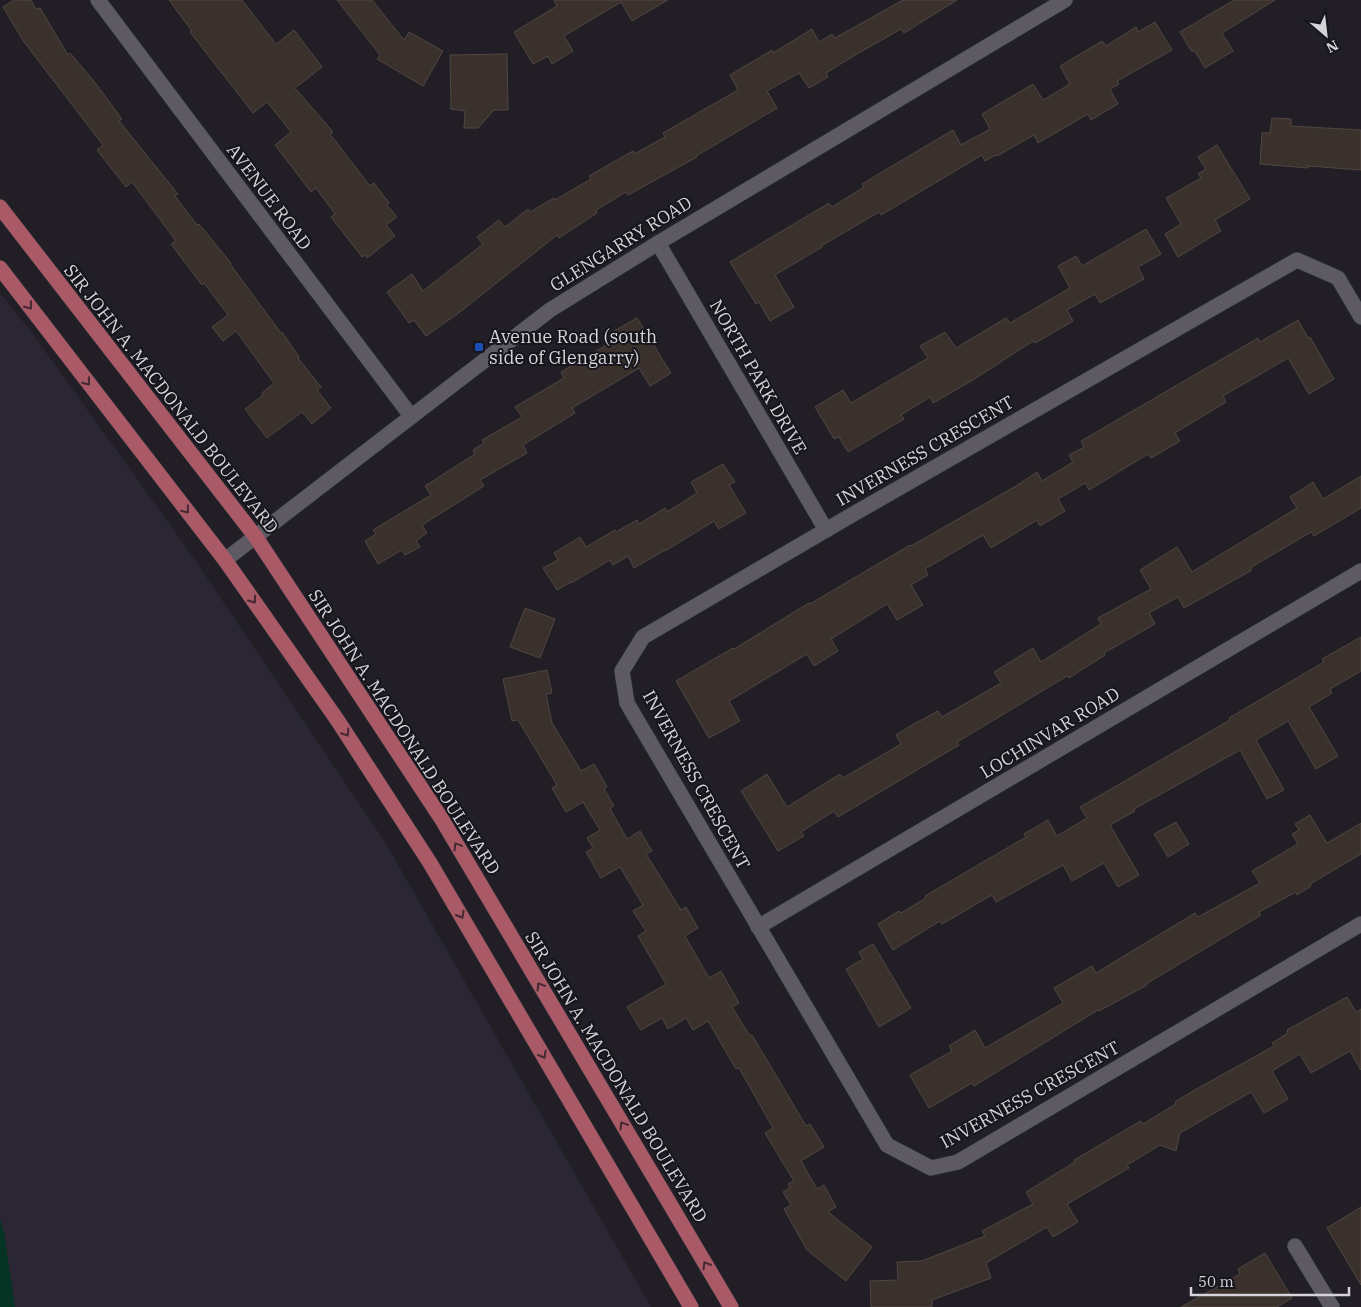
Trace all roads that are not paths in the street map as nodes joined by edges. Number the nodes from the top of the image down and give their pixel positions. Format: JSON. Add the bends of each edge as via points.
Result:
{"nodes":[{"id":1,"x":98,"y":0,"type":"edge"},
{"id":2,"x":1065,"y":0,"type":"edge"},
{"id":3,"x":0,"y":207,"type":"edge"},
{"id":4,"x":658,"y":243,"type":"junction"},
{"id":5,"x":0,"y":268,"type":"edge"},
{"id":6,"x":1361,"y":317,"type":"edge"},
{"id":7,"x":411,"y":416,"type":"junction"},
{"id":8,"x":826,"y":530,"type":"junction"},
{"id":9,"x":255,"y":536,"type":"junction"},
{"id":10,"x":224,"y":560,"type":"junction"},
{"id":11,"x":1361,"y":572,"type":"edge"},
{"id":12,"x":1361,"y":924,"type":"edge"},
{"id":13,"x":758,"y":927,"type":"junction"},
{"id":14,"x":1295,"y":1246,"type":"dead end"},
{"id":15,"x":1327,"y":1306,"type":"edge"},
{"id":16,"x":691,"y":1307,"type":"edge"},
{"id":17,"x":731,"y":1307,"type":"edge"}],
"edges":[{"from":1,"to":7,"type":"street","name":"AVENUE ROAD"},
{"from":2,"to":4,"type":"street","name":"GLENGARRY ROAD"},
{"from":3,"to":9,"type":"main road","name":"SIR JOHN A. MACDONALD BOULEVARD"},
{"from":4,"to":7,"type":"street","name":"GLENGARRY ROAD","via":[[550,310]]},
{"from":4,"to":8,"type":"street","name":"NORTH PARK DRIVE"},
{"from":5,"to":10,"type":"main road","one_way":true},
{"from":6,"to":8,"type":"street","name":"INVERNESS CRESCENT","via":[[1338,278],[1297,260]]},
{"from":7,"to":9,"type":"street","name":"GLENGARRY ROAD"},
{"from":8,"to":13,"type":"street","name":"INVERNESS CRESCENT","via":[[643,637],[622,672],[627,703]]},
{"from":9,"to":10,"type":"street","name":"GLENGARRY ROAD"},
{"from":17,"to":9,"type":"main road","name":"SIR JOHN A. MACDONALD BOULEVARD","one_way":true,"via":[[440,818]]},
{"from":10,"to":16,"type":"main road","one_way":true,"via":[[338,721],[430,863]]},
{"from":11,"to":13,"type":"street","name":"LOCHINVAR ROAD"},
{"from":12,"to":13,"type":"street","name":"INVERNESS CRESCENT","via":[[958,1162],[931,1168],[887,1145]]},
{"from":14,"to":15,"type":"street"}]}
